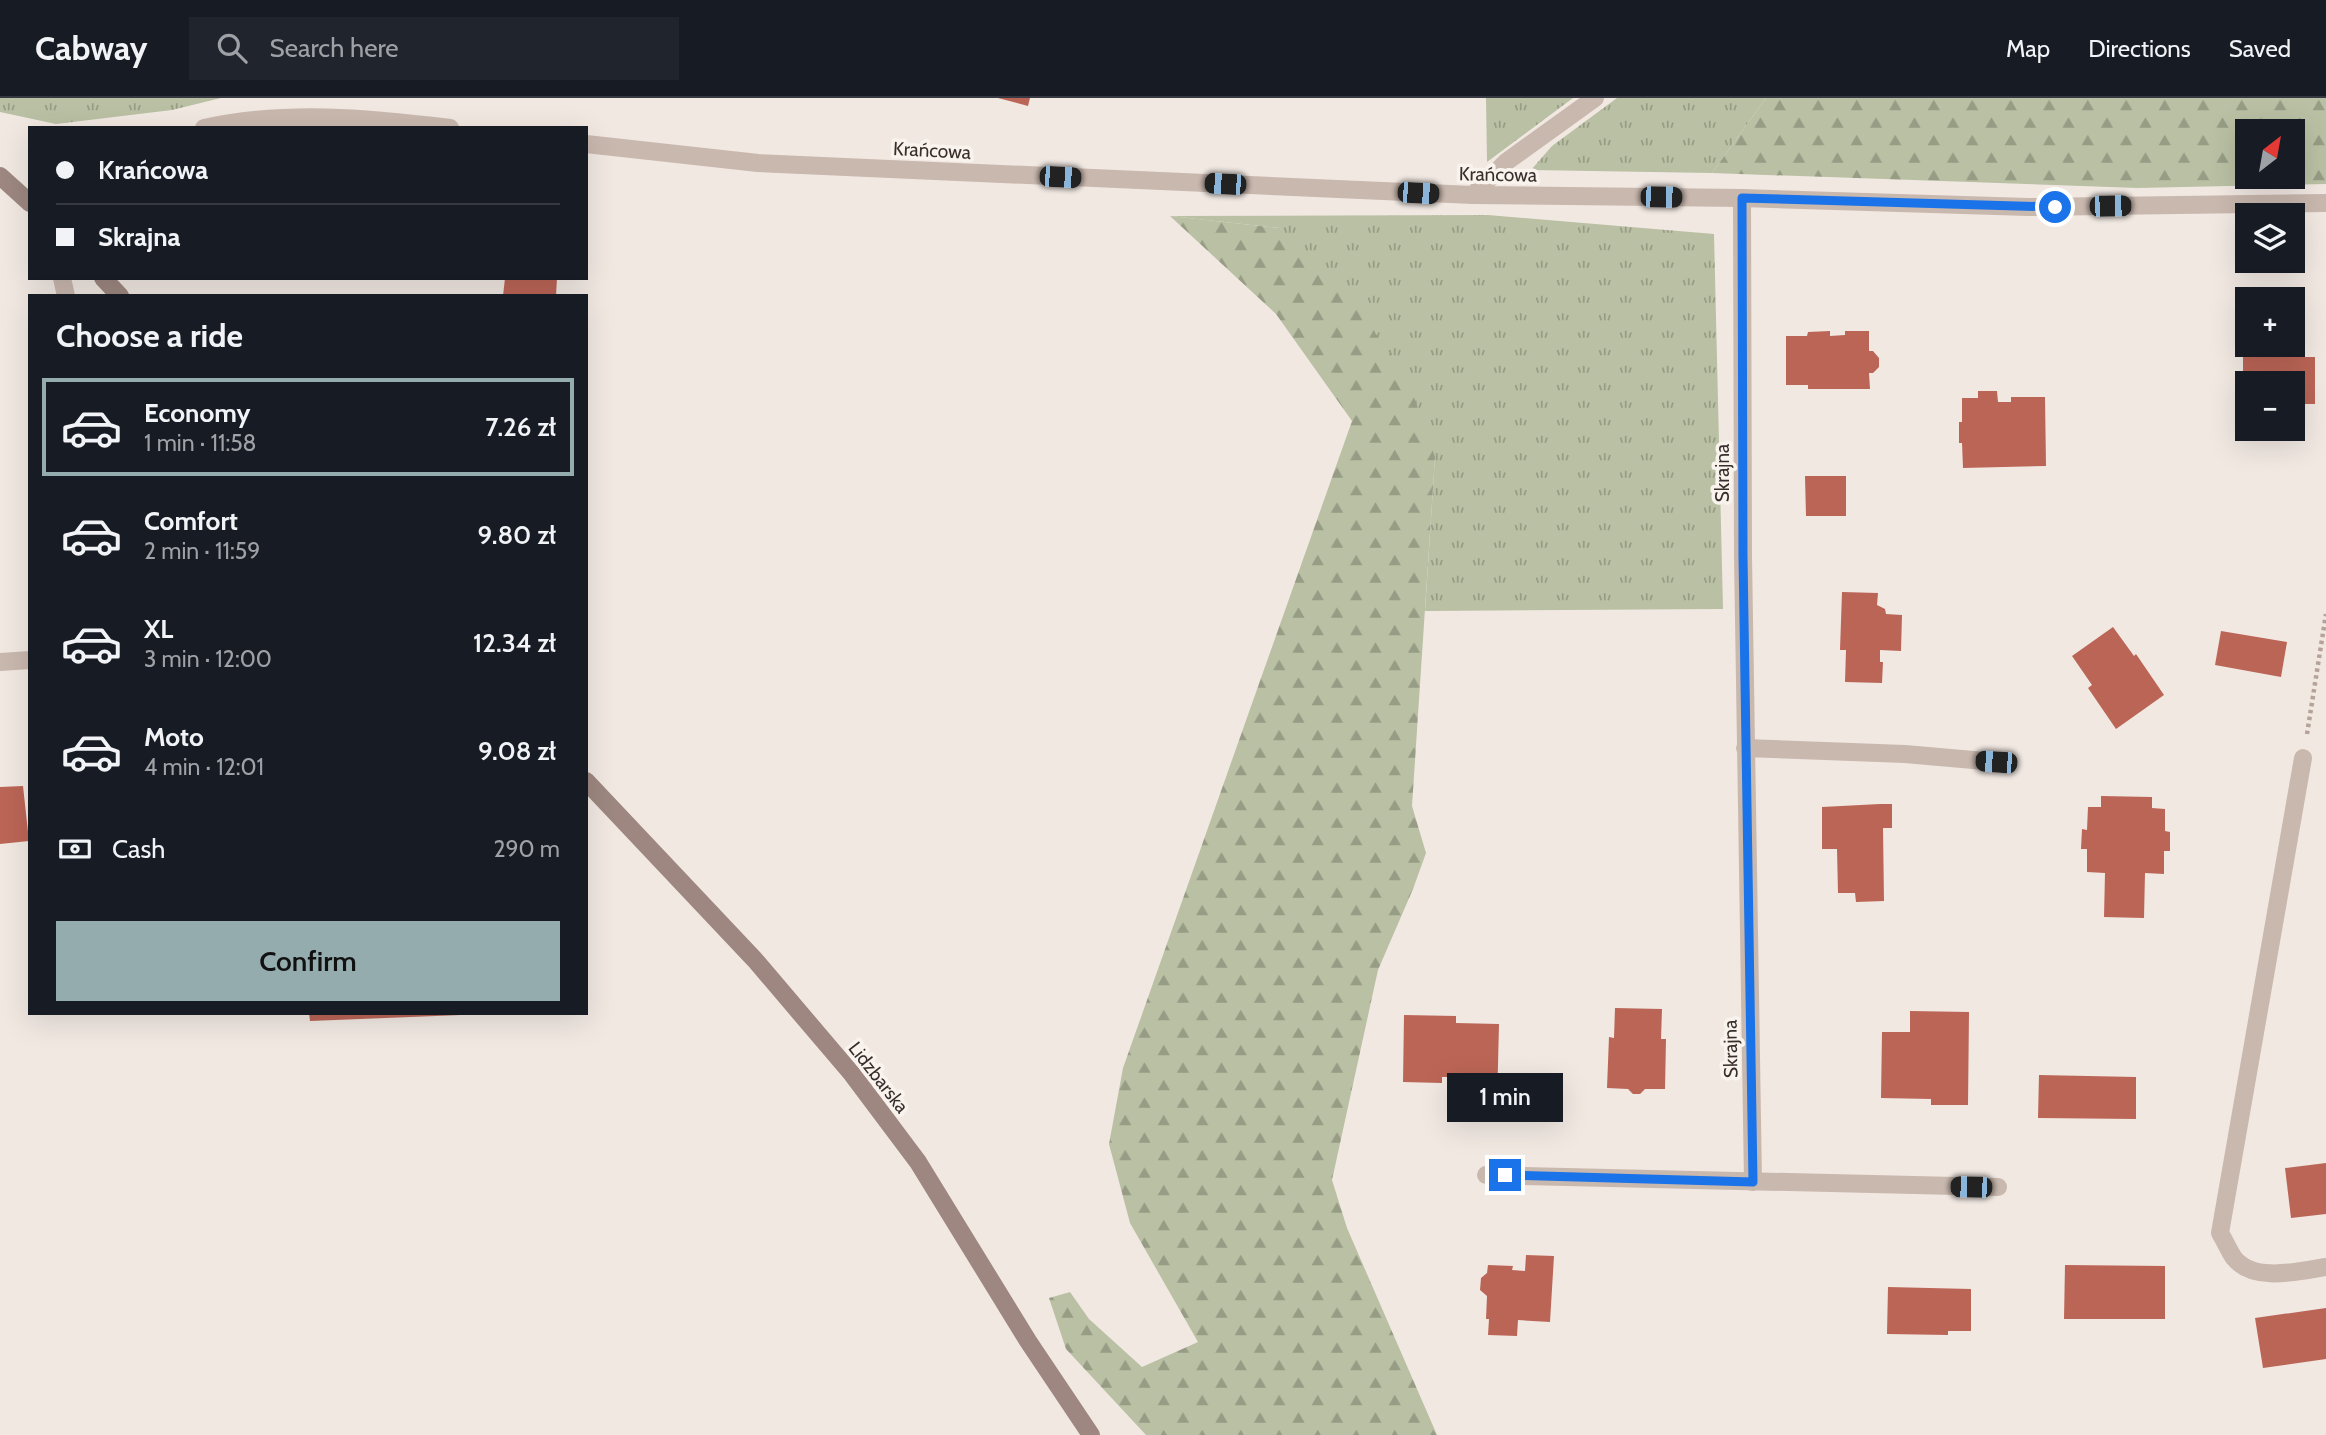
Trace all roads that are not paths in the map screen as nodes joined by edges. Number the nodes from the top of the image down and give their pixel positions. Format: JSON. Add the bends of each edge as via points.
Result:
{"nodes":[{"id":1,"x":1595,"y":98,"type":"edge"},
{"id":2,"x":212,"y":126,"type":"edge"},
{"id":3,"x":432,"y":126,"type":"edge"},
{"id":4,"x":588,"y":144,"type":"edge"},
{"id":5,"x":0,"y":176,"type":"edge"},
{"id":6,"x":1473,"y":195,"type":"junction"},
{"id":7,"x":27,"y":196,"type":"edge"},
{"id":8,"x":1742,"y":198,"type":"junction"},
{"id":9,"x":2326,"y":203,"type":"edge"},
{"id":10,"x":105,"y":280,"type":"edge"},
{"id":11,"x":118,"y":294,"type":"edge"},
{"id":12,"x":28,"y":660,"type":"edge"},
{"id":13,"x":0,"y":662,"type":"edge"},
{"id":14,"x":1745,"y":748,"type":"junction"},
{"id":15,"x":2303,"y":758,"type":"road end"},
{"id":16,"x":1996,"y":762,"type":"dead end"},
{"id":17,"x":588,"y":783,"type":"edge"},
{"id":18,"x":1486,"y":1175,"type":"dead end"},
{"id":19,"x":1753,"y":1182,"type":"junction"},
{"id":20,"x":1998,"y":1187,"type":"dead end"},
{"id":21,"x":2326,"y":1267,"type":"edge"},
{"id":22,"x":1091,"y":1435,"type":"edge"}],
"edges":[{"from":1,"to":6,"type":"street","via":[[1506,162]]},
{"from":2,"to":3,"type":"street","via":[[298,117]]},
{"from":4,"to":6,"type":"street","name":"Krańcowa","via":[[758,163]]},
{"from":5,"to":7,"type":"main road"},
{"from":6,"to":8,"type":"street","name":"Krańcowa"},
{"from":8,"to":9,"type":"street","name":"Krańcowa","via":[[2028,207]]},
{"from":8,"to":14,"type":"street","name":"Skrajna"},
{"from":10,"to":11,"type":"main road"},
{"from":12,"to":13,"type":"street"},
{"from":14,"to":16,"type":"street"},
{"from":14,"to":19,"type":"street","name":"Skrajna"},
{"from":15,"to":21,"type":"street","via":[[2220,1233],[2235,1259],[2252,1271],[2284,1273]]},
{"from":17,"to":22,"type":"main road","name":"Lidzbarska","via":[[755,960],[852,1074],[918,1162]]},
{"from":18,"to":19,"type":"street"},
{"from":19,"to":20,"type":"street"}]}
